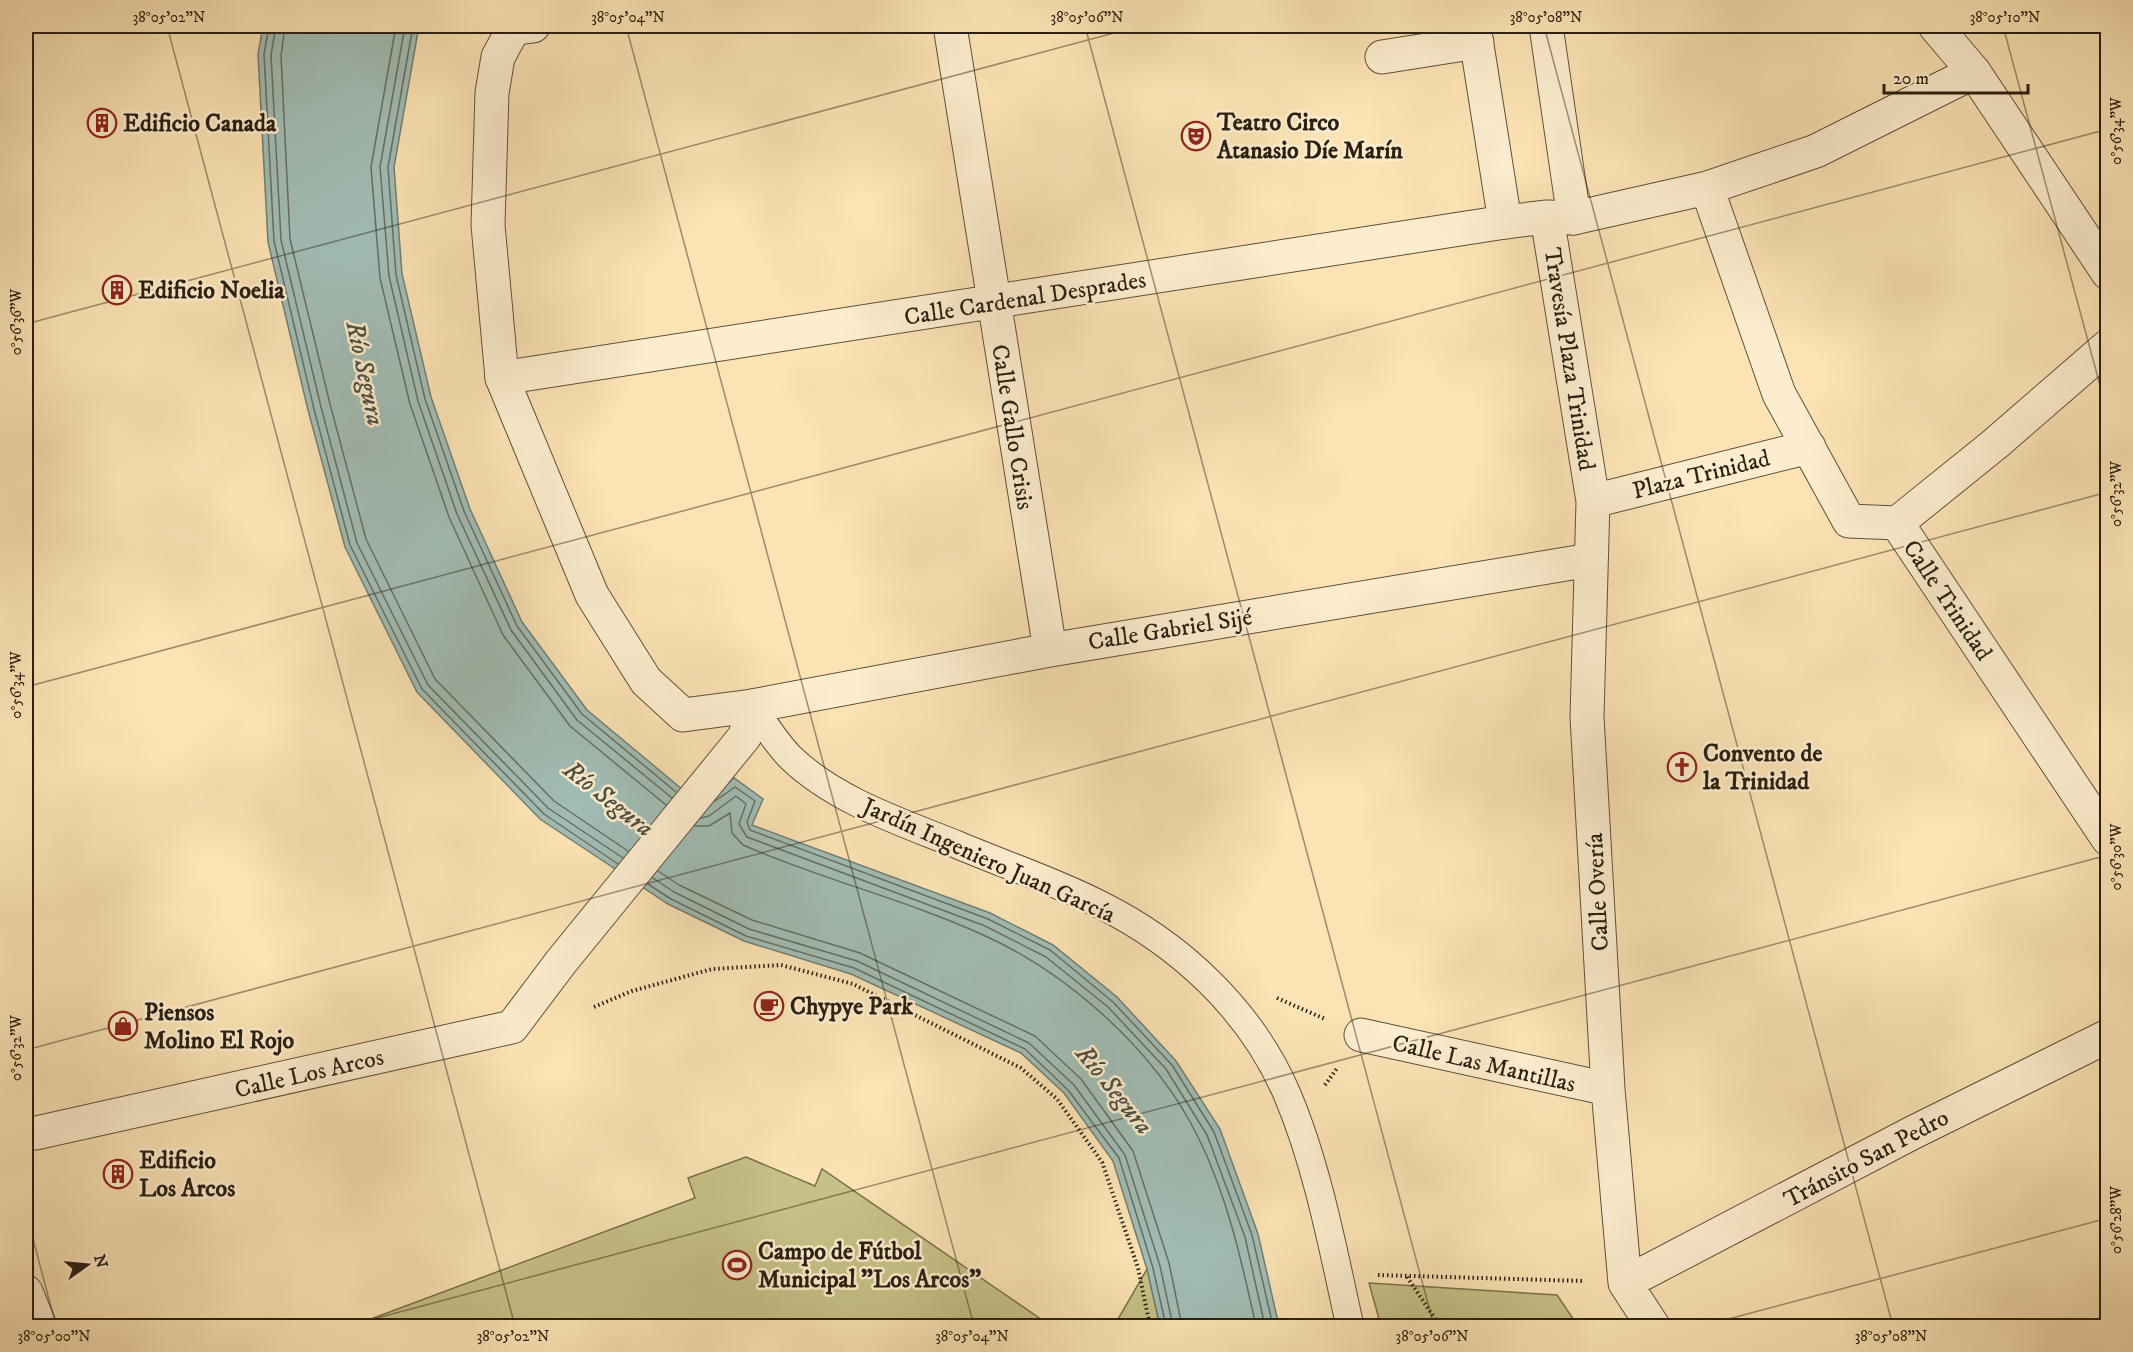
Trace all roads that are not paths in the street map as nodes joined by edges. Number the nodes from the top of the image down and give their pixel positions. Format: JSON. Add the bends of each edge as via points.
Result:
{"nodes":[{"id":1,"x":522,"y":26,"type":"edge"},
{"id":2,"x":950,"y":26,"type":"edge"},
{"id":3,"x":1546,"y":26,"type":"edge"},
{"id":4,"x":1933,"y":28,"type":"edge"},
{"id":5,"x":1476,"y":34,"type":"edge"},
{"id":6,"x":1382,"y":57,"type":"dead end"},
{"id":7,"x":1974,"y":72,"type":"junction"},
{"id":8,"x":1707,"y":188,"type":"junction"},
{"id":9,"x":1561,"y":217,"type":"junction"},
{"id":10,"x":1504,"y":222,"type":"junction"},
{"id":11,"x":2108,"y":273,"type":"edge"},
{"id":12,"x":993,"y":302,"type":"junction"},
{"id":13,"x":2108,"y":346,"type":"edge"},
{"id":14,"x":502,"y":378,"type":"junction"},
{"id":15,"x":1809,"y":447,"type":"junction"},
{"id":16,"x":1593,"y":501,"type":"junction"},
{"id":17,"x":1897,"y":523,"type":"junction"},
{"id":18,"x":1590,"y":560,"type":"junction"},
{"id":19,"x":1050,"y":650,"type":"junction"},
{"id":20,"x":752,"y":706,"type":"junction"},
{"id":21,"x":2108,"y":839,"type":"edge"},
{"id":22,"x":1361,"y":1035,"type":"road end"},
{"id":23,"x":2108,"y":1036,"type":"edge"},
{"id":24,"x":1608,"y":1089,"type":"junction"},
{"id":25,"x":26,"y":1134,"type":"edge"},
{"id":26,"x":1625,"y":1283,"type":"junction"},
{"id":27,"x":26,"y":1292,"type":"edge"},
{"id":28,"x":40,"y":1326,"type":"edge"},
{"id":29,"x":1350,"y":1326,"type":"edge"},
{"id":30,"x":1653,"y":1326,"type":"edge"}],
"edges":[{"from":1,"to":14,"type":"street","via":[[498,57],[492,93],[488,225]]},
{"from":2,"to":12,"type":"street","name":"Calle Gallo Crisis"},
{"from":3,"to":9,"type":"street","name":"Travesía Plaza Trinidad"},
{"from":4,"to":7,"type":"street"},
{"from":5,"to":6,"type":"street"},
{"from":5,"to":10,"type":"street"},
{"from":7,"to":8,"type":"street","name":"Calle Cardenal Desprades","via":[[1816,151]]},
{"from":7,"to":11,"type":"street"},
{"from":8,"to":9,"type":"street","name":"Calle Cardenal Desprades"},
{"from":8,"to":15,"type":"street","name":"Calle Trinidad","via":[[1779,393]]},
{"from":9,"to":10,"type":"street","name":"Calle Cardenal Desprades"},
{"from":9,"to":16,"type":"street","name":"Travesía Plaza Trinidad"},
{"from":10,"to":12,"type":"street","name":"Calle Cardenal Desprades"},
{"from":12,"to":14,"type":"street","name":"Calle Cardenal Desprades"},
{"from":12,"to":19,"type":"street","name":"Calle Gallo Crisis"},
{"from":13,"to":17,"type":"street"},
{"from":14,"to":20,"type":"street","name":"Calle Gabriel Sijé","via":[[592,595],[646,681],[683,715]]},
{"from":15,"to":16,"type":"street","name":"Plaza Trinidad"},
{"from":15,"to":17,"type":"street","name":"Calle Trinidad","via":[[1849,521]]},
{"from":16,"to":18,"type":"street","name":"Calle Overía"},
{"from":17,"to":21,"type":"street","name":"Calle Trinidad"},
{"from":18,"to":19,"type":"street","name":"Calle Gabriel Sijé"},
{"from":18,"to":24,"type":"street","name":"Calle Overía","via":[[1587,717]]},
{"from":19,"to":20,"type":"street","name":"Calle Gabriel Sijé"},
{"from":20,"to":25,"type":"street","name":"Calle Los Arcos","via":[[745,736],[512,1027]]},
{"from":20,"to":29,"type":"lane","name":"Jardín Ingeniero Juan García","via":[[790,757],[833,790],[1100,904],[1166,946],[1218,988],[1257,1039],[1287,1094],[1309,1158]]},
{"from":22,"to":24,"type":"street","name":"Calle Las Mantillas"},
{"from":23,"to":26,"type":"street","name":"Tránsito San Pedro"},
{"from":24,"to":26,"type":"street","name":"Calle Overía"},
{"from":26,"to":30,"type":"street"},
{"from":27,"to":28,"type":"street"}]}
